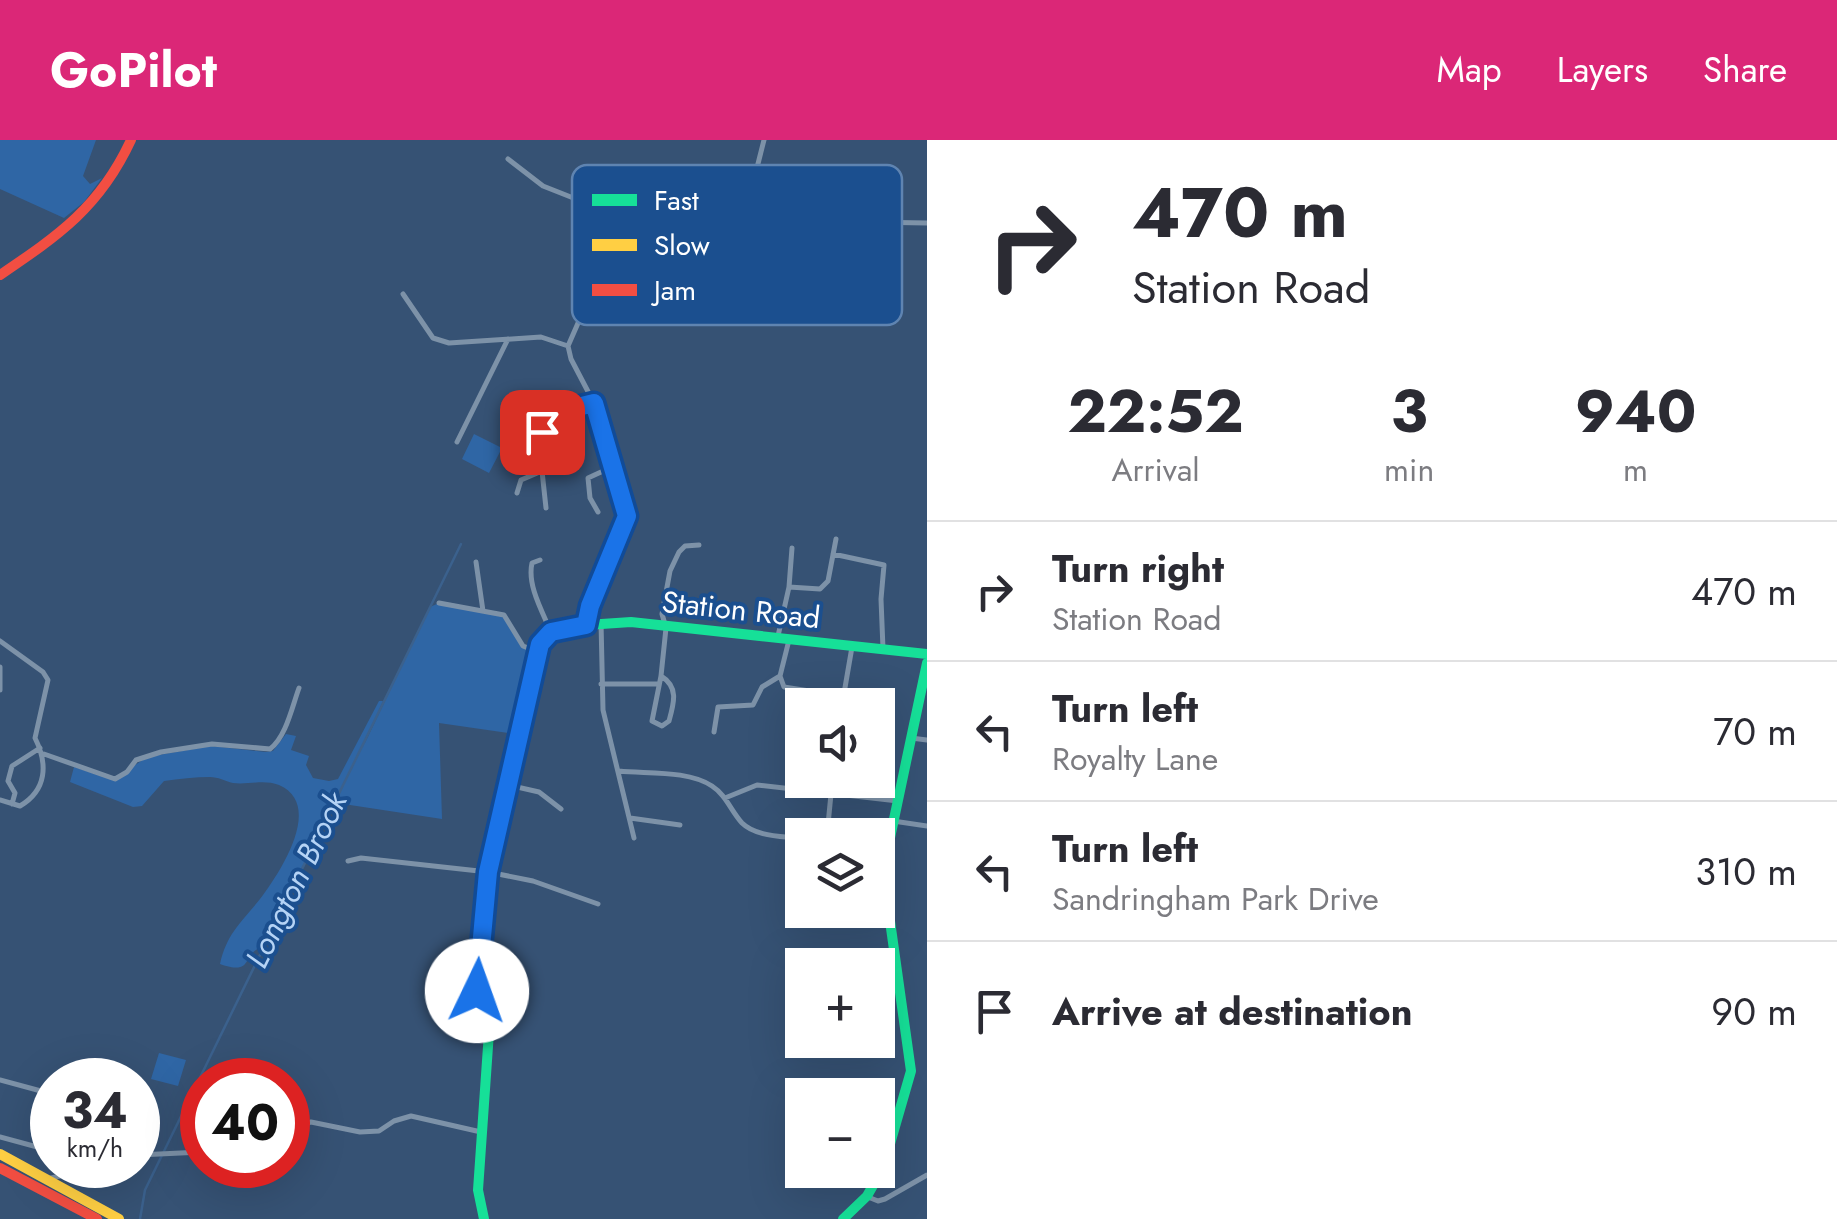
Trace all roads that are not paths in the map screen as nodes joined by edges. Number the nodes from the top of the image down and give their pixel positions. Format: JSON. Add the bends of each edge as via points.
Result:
{"nodes":[{"id":1,"x":131,"y":140,"type":"edge"},
{"id":2,"x":764,"y":140,"type":"edge"},
{"id":3,"x":508,"y":158,"type":"dead end"},
{"id":4,"x":758,"y":165,"type":"edge"},
{"id":5,"x":572,"y":197,"type":"edge"},
{"id":6,"x":902,"y":223,"type":"edge"},
{"id":7,"x":927,"y":224,"type":"edge"},
{"id":8,"x":0,"y":274,"type":"edge"},
{"id":9,"x":403,"y":294,"type":"dead end"},
{"id":10,"x":577,"y":325,"type":"edge"},
{"id":11,"x":508,"y":339,"type":"junction"},
{"id":12,"x":568,"y":346,"type":"junction"},
{"id":13,"x":594,"y":403,"type":"junction"},
{"id":14,"x":457,"y":442,"type":"dead end"},
{"id":15,"x":614,"y":466,"type":"junction"},
{"id":16,"x":542,"y":471,"type":"junction"},
{"id":17,"x":517,"y":493,"type":"dead end"},
{"id":18,"x":546,"y":508,"type":"dead end"},
{"id":19,"x":598,"y":512,"type":"dead end"},
{"id":20,"x":836,"y":539,"type":"dead end"},
{"id":21,"x":699,"y":545,"type":"dead end"},
{"id":22,"x":792,"y":548,"type":"dead end"},
{"id":23,"x":833,"y":554,"type":"junction"},
{"id":24,"x":540,"y":560,"type":"dead end"},
{"id":25,"x":476,"y":562,"type":"dead end"},
{"id":26,"x":789,"y":587,"type":"junction"},
{"id":27,"x":438,"y":603,"type":"dead end"},
{"id":28,"x":483,"y":610,"type":"junction"},
{"id":29,"x":601,"y":622,"type":"junction"},
{"id":30,"x":586,"y":625,"type":"junction"},
{"id":31,"x":666,"y":628,"type":"junction"},
{"id":32,"x":551,"y":632,"type":"junction"},
{"id":33,"x":783,"y":640,"type":"junction"},
{"id":34,"x":0,"y":641,"type":"edge"},
{"id":35,"x":852,"y":647,"type":"junction"},
{"id":36,"x":883,"y":649,"type":"junction"},
{"id":37,"x":538,"y":652,"type":"junction"},
{"id":38,"x":927,"y":654,"type":"edge"},
{"id":39,"x":927,"y":663,"type":"edge"},
{"id":40,"x":0,"y":666,"type":"edge"},
{"id":41,"x":661,"y":676,"type":"junction"},
{"id":42,"x":780,"y":676,"type":"junction"},
{"id":43,"x":602,"y":684,"type":"junction"},
{"id":44,"x":658,"y":684,"type":"junction"},
{"id":45,"x":300,"y":688,"type":"dead end"},
{"id":46,"x":790,"y":688,"type":"edge"},
{"id":47,"x":845,"y":688,"type":"edge"},
{"id":48,"x":0,"y":690,"type":"edge"},
{"id":49,"x":714,"y":732,"type":"dead end"},
{"id":50,"x":911,"y":738,"type":"junction"},
{"id":51,"x":927,"y":740,"type":"edge"},
{"id":52,"x":42,"y":752,"type":"junction"},
{"id":53,"x":619,"y":771,"type":"junction"},
{"id":54,"x":508,"y":785,"type":"junction"},
{"id":55,"x":785,"y":788,"type":"edge"},
{"id":56,"x":725,"y":798,"type":"junction"},
{"id":57,"x":872,"y":798,"type":"edge"},
{"id":58,"x":0,"y":800,"type":"edge"},
{"id":59,"x":898,"y":801,"type":"junction"},
{"id":60,"x":12,"y":804,"type":"junction"},
{"id":61,"x":561,"y":809,"type":"dead end"},
{"id":62,"x":630,"y":818,"type":"junction"},
{"id":63,"x":894,"y":818,"type":"edge"},
{"id":64,"x":895,"y":821,"type":"edge"},
{"id":65,"x":680,"y":825,"type":"dead end"},
{"id":66,"x":927,"y":826,"type":"edge"},
{"id":67,"x":785,"y":836,"type":"edge"},
{"id":68,"x":634,"y":838,"type":"dead end"},
{"id":69,"x":348,"y":861,"type":"dead end"},
{"id":70,"x":488,"y":872,"type":"junction"},
{"id":71,"x":598,"y":904,"type":"dead end"},
{"id":72,"x":891,"y":928,"type":"edge"},
{"id":73,"x":0,"y":1080,"type":"edge"},
{"id":74,"x":30,"y":1088,"type":"edge"},
{"id":75,"x":310,"y":1122,"type":"edge"},
{"id":76,"x":482,"y":1132,"type":"junction"},
{"id":77,"x":0,"y":1137,"type":"edge"},
{"id":78,"x":30,"y":1145,"type":"edge"},
{"id":79,"x":0,"y":1154,"type":"edge"},
{"id":80,"x":0,"y":1168,"type":"edge"},
{"id":81,"x":30,"y":1169,"type":"edge"},
{"id":82,"x":927,"y":1175,"type":"edge"},
{"id":83,"x":66,"y":1188,"type":"edge"},
{"id":84,"x":70,"y":1190,"type":"joint"},
{"id":85,"x":867,"y":1196,"type":"junction"},
{"id":86,"x":96,"y":1219,"type":"edge"},
{"id":87,"x":118,"y":1219,"type":"edge"},
{"id":88,"x":484,"y":1219,"type":"edge"},
{"id":89,"x":843,"y":1219,"type":"edge"}],
"edges":[{"from":1,"to":8,"type":"main road","via":[[119,171],[86,213]]},
{"from":2,"to":4,"type":"street"},
{"from":3,"to":5,"type":"street","via":[[544,186]]},
{"from":6,"to":7,"type":"street"},
{"from":9,"to":11,"type":"street","via":[[433,338]]},
{"from":10,"to":12,"type":"street"},
{"from":11,"to":12,"type":"street","via":[[541,337]]},
{"from":11,"to":14,"type":"street"},
{"from":12,"to":13,"type":"street"},
{"from":13,"to":15,"type":"street"},
{"from":13,"to":16,"type":"street","via":[[549,414],[541,430],[550,453]]},
{"from":15,"to":19,"type":"street","via":[[588,478]]},
{"from":15,"to":30,"type":"street","via":[[627,516]]},
{"from":16,"to":17,"type":"street","via":[[521,480]]},
{"from":16,"to":18,"type":"street"},
{"from":20,"to":23,"type":"street"},
{"from":21,"to":31,"type":"street","via":[[678,552],[670,571]]},
{"from":22,"to":26,"type":"street"},
{"from":23,"to":26,"type":"street","via":[[820,589]]},
{"from":23,"to":36,"type":"street","via":[[884,565]]},
{"from":24,"to":32,"type":"street","via":[[529,570]]},
{"from":25,"to":28,"type":"street"},
{"from":26,"to":33,"type":"street"},
{"from":27,"to":28,"type":"street"},
{"from":28,"to":37,"type":"street","via":[[504,615],[523,646]]},
{"from":29,"to":30,"type":"main road","name":"Station Road"},
{"from":29,"to":31,"type":"main road","name":"Station Road"},
{"from":29,"to":43,"type":"street"},
{"from":30,"to":32,"type":"main road","name":"Station Road"},
{"from":31,"to":33,"type":"main road","name":"Station Road"},
{"from":31,"to":41,"type":"street"},
{"from":32,"to":37,"type":"main road"},
{"from":33,"to":35,"type":"main road","name":"Station Road"},
{"from":33,"to":42,"type":"street"},
{"from":34,"to":52,"type":"street","via":[[48,680],[35,738]]},
{"from":35,"to":36,"type":"main road","name":"Station Road"},
{"from":35,"to":47,"type":"street"},
{"from":36,"to":38,"type":"main road","name":"Station Road"},
{"from":37,"to":54,"type":"main road"},
{"from":39,"to":50,"type":"main road"},
{"from":40,"to":48,"type":"street"},
{"from":41,"to":44,"type":"street"},
{"from":41,"to":44,"type":"street","via":[[676,695],[662,726],[652,721]]},
{"from":42,"to":46,"type":"street"},
{"from":42,"to":49,"type":"street","via":[[762,687],[752,706],[718,706]]},
{"from":43,"to":44,"type":"street"},
{"from":43,"to":53,"type":"street"},
{"from":45,"to":52,"type":"street","via":[[270,749],[212,744],[161,752],[136,760],[115,779]]},
{"from":50,"to":51,"type":"street"},
{"from":50,"to":59,"type":"main road"},
{"from":52,"to":60,"type":"street","via":[[40,787],[32,799]]},
{"from":52,"to":60,"type":"street","via":[[12,766]]},
{"from":53,"to":56,"type":"street","via":[[694,778]]},
{"from":53,"to":62,"type":"street"},
{"from":54,"to":61,"type":"street","via":[[539,792]]},
{"from":54,"to":70,"type":"main road"},
{"from":55,"to":56,"type":"street","via":[[756,785]]},
{"from":56,"to":67,"type":"street","via":[[754,831]]},
{"from":57,"to":59,"type":"street"},
{"from":58,"to":60,"type":"street"},
{"from":59,"to":63,"type":"main road"},
{"from":62,"to":65,"type":"street"},
{"from":62,"to":68,"type":"street"},
{"from":64,"to":66,"type":"street"},
{"from":69,"to":70,"type":"street"},
{"from":70,"to":71,"type":"street"},
{"from":70,"to":76,"type":"main road","via":[[477,975],[489,1032]]},
{"from":72,"to":85,"type":"main road","via":[[911,1071],[883,1168]]},
{"from":73,"to":74,"type":"street"},
{"from":75,"to":76,"type":"street","via":[[379,1131],[410,1116]]},
{"from":76,"to":88,"type":"main road","via":[[478,1190]]},
{"from":77,"to":78,"type":"street"},
{"from":79,"to":81,"type":"main road"},
{"from":80,"to":86,"type":"main road"},
{"from":82,"to":85,"type":"street","via":[[884,1199]]},
{"from":83,"to":84,"type":"main road"},
{"from":84,"to":87,"type":"main road"},
{"from":85,"to":89,"type":"main road"}]}
